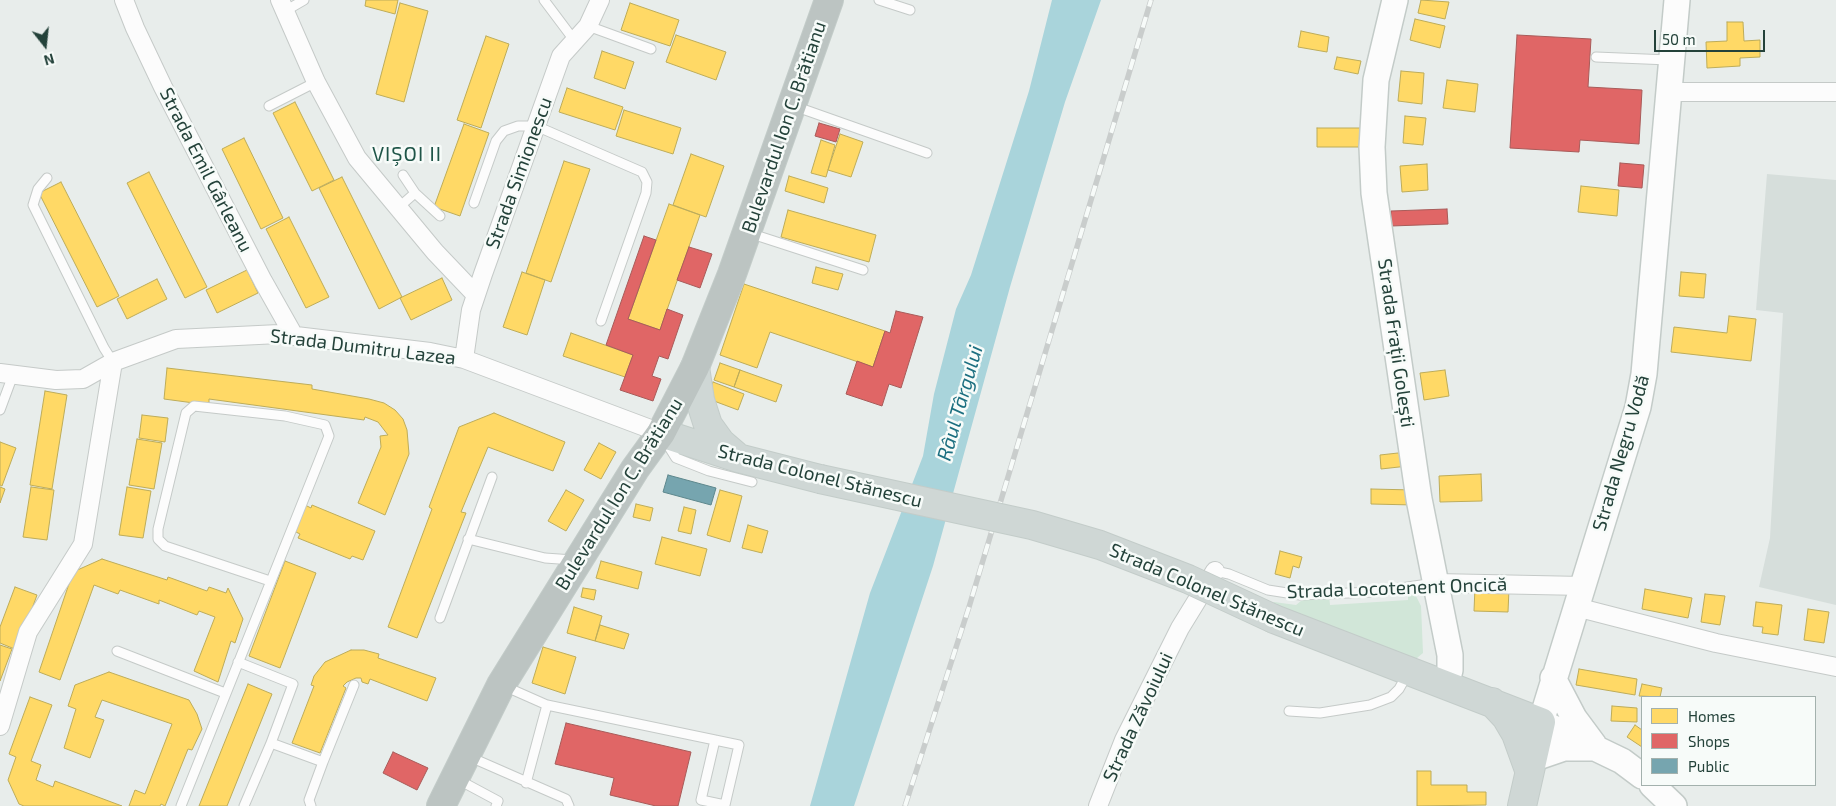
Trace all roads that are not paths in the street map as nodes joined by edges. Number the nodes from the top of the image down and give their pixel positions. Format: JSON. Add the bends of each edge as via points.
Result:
{"nodes":[{"id":1,"x":124,"y":0,"type":"edge"},
{"id":2,"x":304,"y":0,"type":"edge"},
{"id":3,"x":544,"y":0,"type":"edge"},
{"id":4,"x":600,"y":0,"type":"edge"},
{"id":5,"x":829,"y":0,"type":"edge"},
{"id":6,"x":879,"y":0,"type":"edge"},
{"id":7,"x":1395,"y":0,"type":"edge"},
{"id":8,"x":1677,"y":0,"type":"edge"},
{"id":9,"x":282,"y":5,"type":"edge"},
{"id":10,"x":910,"y":10,"type":"dead end"},
{"id":11,"x":588,"y":26,"type":"junction"},
{"id":12,"x":574,"y":40,"type":"junction"},
{"id":13,"x":651,"y":50,"type":"dead end"},
{"id":14,"x":1596,"y":57,"type":"dead end"},
{"id":15,"x":1672,"y":60,"type":"junction"},
{"id":16,"x":316,"y":82,"type":"junction"},
{"id":17,"x":1670,"y":92,"type":"junction"},
{"id":18,"x":1836,"y":92,"type":"edge"},
{"id":19,"x":792,"y":105,"type":"junction"},
{"id":20,"x":269,"y":106,"type":"dead end"},
{"id":21,"x":536,"y":126,"type":"junction"},
{"id":22,"x":927,"y":153,"type":"dead end"},
{"id":23,"x":403,"y":175,"type":"dead end"},
{"id":24,"x":47,"y":178,"type":"dead end"},
{"id":25,"x":415,"y":193,"type":"junction"},
{"id":26,"x":474,"y":203,"type":"dead end"},
{"id":27,"x":398,"y":208,"type":"junction"},
{"id":28,"x":440,"y":216,"type":"dead end"},
{"id":29,"x":747,"y":232,"type":"junction"},
{"id":30,"x":863,"y":270,"type":"dead end"},
{"id":31,"x":476,"y":295,"type":"junction"},
{"id":32,"x":601,"y":321,"type":"dead end"},
{"id":33,"x":294,"y":336,"type":"junction"},
{"id":34,"x":464,"y":359,"type":"junction"},
{"id":35,"x":114,"y":362,"type":"junction"},
{"id":36,"x":695,"y":367,"type":"junction"},
{"id":37,"x":7,"y":374,"type":"edge"},
{"id":38,"x":0,"y":410,"type":"edge"},
{"id":39,"x":661,"y":433,"type":"junction"},
{"id":40,"x":738,"y":458,"type":"junction"},
{"id":41,"x":492,"y":477,"type":"dead end"},
{"id":42,"x":752,"y":482,"type":"dead end"},
{"id":43,"x":468,"y":539,"type":"junction"},
{"id":44,"x":578,"y":560,"type":"junction"},
{"id":45,"x":1215,"y":571,"type":"joint"},
{"id":46,"x":270,"y":581,"type":"junction"},
{"id":47,"x":1436,"y":583,"type":"junction"},
{"id":48,"x":1580,"y":597,"type":"junction"},
{"id":49,"x":440,"y":618,"type":"dead end"},
{"id":50,"x":117,"y":651,"type":"dead end"},
{"id":51,"x":238,"y":662,"type":"junction"},
{"id":52,"x":1836,"y":667,"type":"edge"},
{"id":53,"x":1409,"y":672,"type":"junction"},
{"id":54,"x":1553,"y":678,"type":"junction"},
{"id":55,"x":354,"y":685,"type":"dead end"},
{"id":56,"x":501,"y":685,"type":"junction"},
{"id":57,"x":1446,"y":685,"type":"junction"},
{"id":58,"x":225,"y":693,"type":"junction"},
{"id":59,"x":1491,"y":701,"type":"junction"},
{"id":60,"x":547,"y":705,"type":"junction"},
{"id":61,"x":1289,"y":711,"type":"dead end"},
{"id":62,"x":1541,"y":722,"type":"junction"},
{"id":63,"x":0,"y":726,"type":"edge"},
{"id":64,"x":715,"y":740,"type":"junction"},
{"id":65,"x":271,"y":743,"type":"junction"},
{"id":66,"x":1597,"y":749,"type":"junction"},
{"id":67,"x":323,"y":762,"type":"junction"},
{"id":68,"x":1530,"y":765,"type":"junction"},
{"id":69,"x":460,"y":766,"type":"junction"},
{"id":70,"x":1641,"y":775,"type":"edge"},
{"id":71,"x":526,"y":783,"type":"junction"},
{"id":72,"x":1653,"y":786,"type":"edge"},
{"id":73,"x":181,"y":806,"type":"edge"},
{"id":74,"x":244,"y":806,"type":"edge"},
{"id":75,"x":311,"y":806,"type":"edge"},
{"id":76,"x":441,"y":806,"type":"edge"},
{"id":77,"x":496,"y":806,"type":"edge"},
{"id":78,"x":569,"y":806,"type":"edge"},
{"id":79,"x":1098,"y":806,"type":"edge"},
{"id":80,"x":1522,"y":806,"type":"edge"},
{"id":81,"x":1674,"y":806,"type":"edge"}],
"edges":[{"from":1,"to":33,"type":"street","name":"Strada Emil Gârleanu","via":[[163,87]]},
{"from":2,"to":9,"type":"lane"},
{"from":3,"to":12,"type":"lane"},
{"from":4,"to":11,"type":"street","name":"Strada Simionescu"},
{"from":5,"to":19,"type":"highway","name":"Bulevardul Ion C. Brătianu"},
{"from":6,"to":10,"type":"lane"},
{"from":7,"to":47,"type":"main road","name":"Strada Frații Golești","via":[[1376,80],[1372,147],[1374,192],[1419,499]]},
{"from":8,"to":15,"type":"main road","name":"Strada Negru Vodă"},
{"from":9,"to":16,"type":"street"},
{"from":11,"to":12,"type":"street","name":"Strada Simionescu"},
{"from":11,"to":13,"type":"lane"},
{"from":12,"to":21,"type":"street","name":"Strada Simionescu","via":[[561,56]]},
{"from":14,"to":15,"type":"lane"},
{"from":15,"to":17,"type":"main road","name":"Strada Negru Vodă"},
{"from":16,"to":20,"type":"lane"},
{"from":16,"to":27,"type":"street","via":[[357,158]]},
{"from":17,"to":18,"type":"street"},
{"from":17,"to":48,"type":"main road","name":"Strada Negru Vodă","via":[[1644,374],[1638,407]]},
{"from":19,"to":22,"type":"lane"},
{"from":19,"to":29,"type":"highway","name":"Bulevardul Ion C. Brătianu"},
{"from":21,"to":26,"type":"lane","via":[[518,126],[504,131],[496,142]]},
{"from":21,"to":31,"type":"street","name":"Strada Simionescu"},
{"from":21,"to":32,"type":"lane","via":[[642,172],[646,182],[646,193]]},
{"from":23,"to":25,"type":"lane"},
{"from":24,"to":35,"type":"lane","via":[[38,189],[32,205]]},
{"from":25,"to":27,"type":"lane"},
{"from":25,"to":28,"type":"lane"},
{"from":27,"to":31,"type":"street"},
{"from":29,"to":30,"type":"lane"},
{"from":29,"to":36,"type":"highway","name":"Bulevardul Ion C. Brătianu"},
{"from":31,"to":34,"type":"street","name":"Strada Simionescu"},
{"from":33,"to":34,"type":"street","name":"Strada Dumitru Lazea"},
{"from":33,"to":35,"type":"street","name":"Strada Dumitru Lazea","via":[[176,339]]},
{"from":34,"to":39,"type":"street","name":"Strada Dumitru Lazea"},
{"from":35,"to":37,"type":"street","name":"Strada Dumitru Lazea","via":[[84,379],[56,380]]},
{"from":35,"to":63,"type":"street","via":[[83,544],[28,632]]},
{"from":36,"to":39,"type":"highway","name":"Bulevardul Ion C. Brătianu"},
{"from":36,"to":40,"type":"main road","via":[[708,425]]},
{"from":37,"to":38,"type":"lane"},
{"from":39,"to":40,"type":"main road","name":"Strada Colonel Stănescu"},
{"from":39,"to":42,"type":"lane","via":[[676,458]]},
{"from":39,"to":44,"type":"highway","name":"Bulevardul Ion C. Brătianu"},
{"from":40,"to":53,"type":"main road","name":"Strada Colonel Stănescu","bridge":true,"via":[[820,479],[1032,524],[1100,545]]},
{"from":41,"to":43,"type":"lane"},
{"from":43,"to":44,"type":"lane","via":[[545,558]]},
{"from":43,"to":49,"type":"lane"},
{"from":44,"to":56,"type":"highway","name":"Bulevardul Ion C. Brătianu"},
{"from":45,"to":47,"type":"lane","name":"Strada Locotenent Oncică","via":[[1268,590],[1300,595],[1373,592]]},
{"from":45,"to":79,"type":"street","name":"Strada Zăvoiului","via":[[1180,628],[1124,740]]},
{"from":46,"to":46,"type":"lane","via":[[165,546],[158,539],[186,413],[194,406],[285,416],[325,425],[329,436]]},
{"from":46,"to":51,"type":"lane"},
{"from":47,"to":48,"type":"street","name":"Strada Locotenent Oncică"},
{"from":47,"to":57,"type":"main road","name":"Strada Frații Golești","via":[[1450,655]]},
{"from":48,"to":52,"type":"street","name":"Strada Locotenent Oncică","via":[[1716,643]]},
{"from":48,"to":54,"type":"main road","name":"Strada Negru Vodă"},
{"from":50,"to":58,"type":"lane"},
{"from":51,"to":58,"type":"lane"},
{"from":51,"to":65,"type":"lane","via":[[293,684]]},
{"from":53,"to":57,"type":"main road","name":"Strada Colonel Stănescu"},
{"from":53,"to":61,"type":"lane","via":[[1391,697],[1370,705],[1320,713]]},
{"from":54,"to":62,"type":"main road","name":"Strada Negru Vodă"},
{"from":54,"to":66,"type":"main road","via":[[1574,718]]},
{"from":55,"to":67,"type":"lane"},
{"from":56,"to":60,"type":"lane"},
{"from":56,"to":69,"type":"highway","name":"Bulevardul Ion C. Brătianu"},
{"from":57,"to":59,"type":"main road","name":"Strada Colonel Stănescu"},
{"from":58,"to":73,"type":"lane"},
{"from":59,"to":62,"type":"main road","name":"Strada Colonel Stănescu"},
{"from":59,"to":68,"type":"main road","via":[[1511,725]]},
{"from":60,"to":64,"type":"lane"},
{"from":60,"to":71,"type":"lane"},
{"from":62,"to":66,"type":"main road"},
{"from":62,"to":68,"type":"main road","name":"Strada Negru Vodă"},
{"from":64,"to":64,"type":"lane","via":[[701,800],[725,805],[739,745]]},
{"from":65,"to":67,"type":"lane"},
{"from":65,"to":74,"type":"lane"},
{"from":66,"to":68,"type":"main road","via":[[1564,748]]},
{"from":66,"to":70,"type":"main road","via":[[1622,761]]},
{"from":67,"to":75,"type":"lane","via":[[309,800]]},
{"from":68,"to":80,"type":"main road","name":"Strada Negru Vodă"},
{"from":69,"to":71,"type":"lane"},
{"from":69,"to":76,"type":"highway","name":"Bulevardul Ion C. Brătianu"},
{"from":69,"to":77,"type":"lane","via":[[498,801]]},
{"from":71,"to":78,"type":"lane","via":[[566,799]]},
{"from":72,"to":81,"type":"main road"}]}
